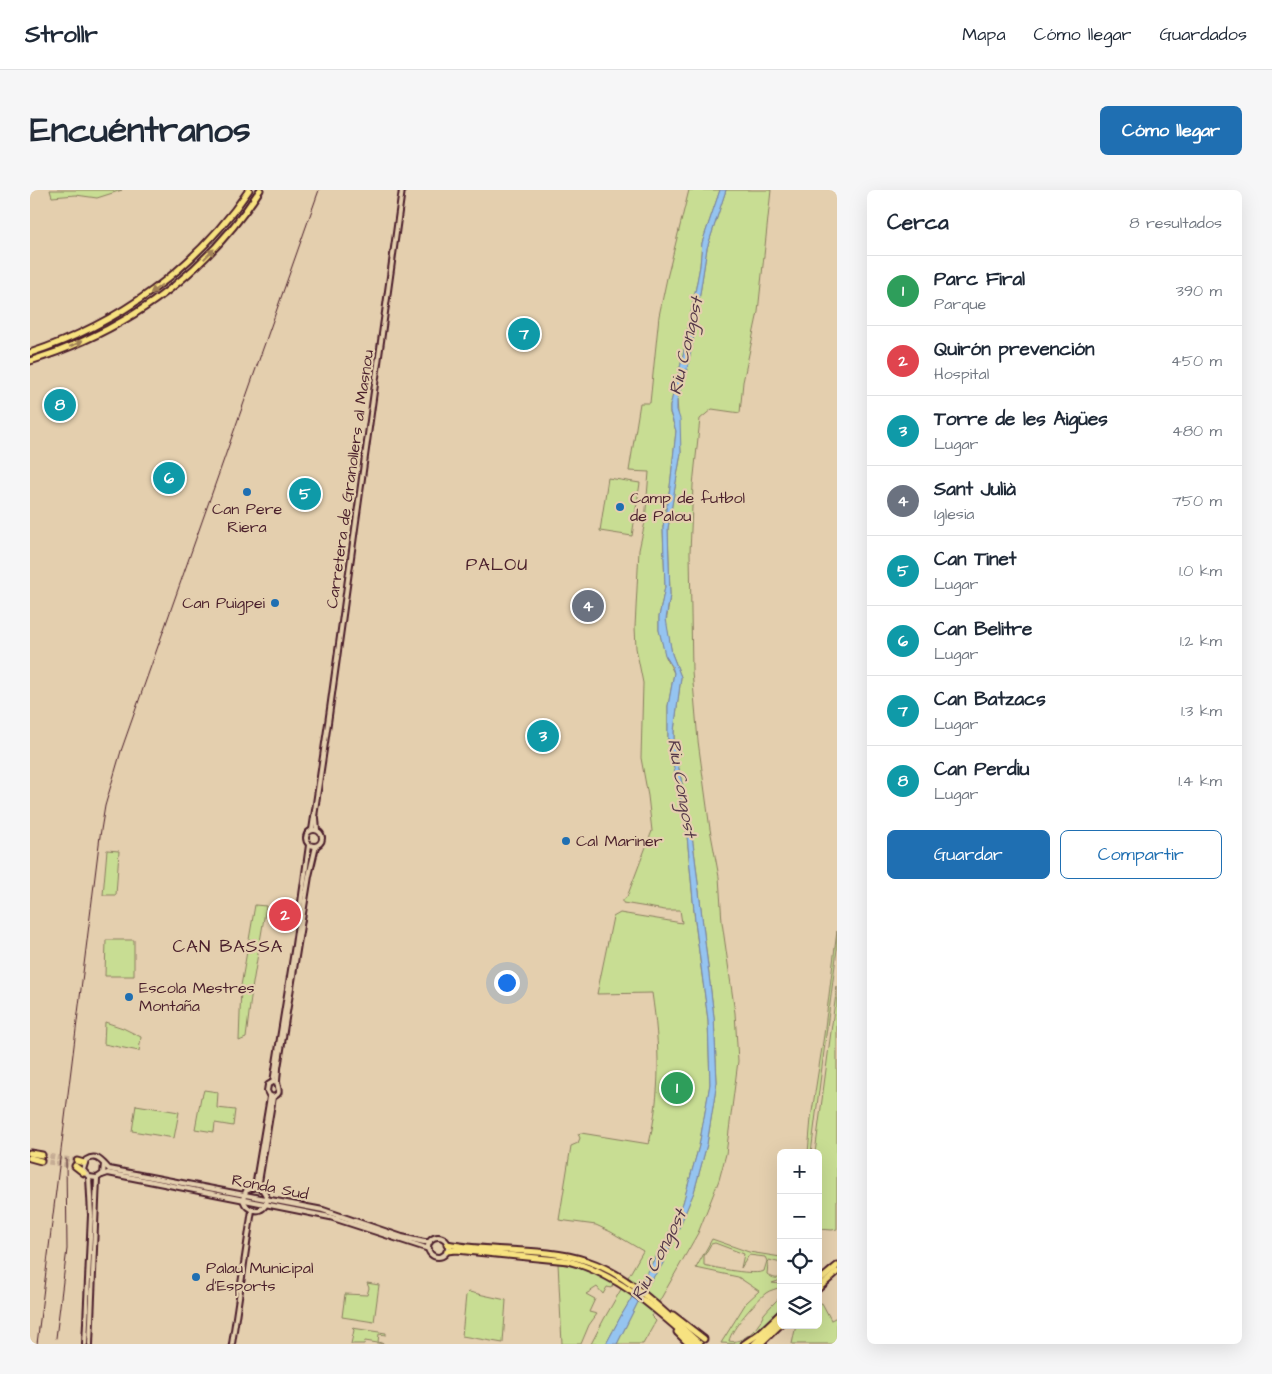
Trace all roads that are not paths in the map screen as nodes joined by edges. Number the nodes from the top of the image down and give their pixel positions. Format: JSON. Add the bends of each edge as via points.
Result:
{"nodes":[{"id":1,"x":249,"y":190,"type":"edge"},
{"id":2,"x":260,"y":190,"type":"edge"},
{"id":3,"x":402,"y":190,"type":"edge"},
{"id":4,"x":30,"y":353,"type":"edge"},
{"id":5,"x":30,"y":361,"type":"edge"},
{"id":6,"x":321,"y":771,"type":"junction"},
{"id":7,"x":312,"y":830,"type":"junction"},
{"id":8,"x":317,"y":830,"type":"junction"},
{"id":9,"x":309,"y":845,"type":"junction"},
{"id":10,"x":316,"y":846,"type":"junction"},
{"id":11,"x":275,"y":1082,"type":"junction"},
{"id":12,"x":271,"y":1097,"type":"junction"},
{"id":13,"x":30,"y":1153,"type":"edge"},
{"id":14,"x":30,"y":1158,"type":"edge"},
{"id":15,"x":84,"y":1163,"type":"junction"},
{"id":16,"x":104,"y":1164,"type":"junction"},
{"id":17,"x":84,"y":1173,"type":"junction"},
{"id":18,"x":102,"y":1175,"type":"junction"},
{"id":19,"x":89,"y":1177,"type":"junction"},
{"id":20,"x":97,"y":1178,"type":"junction"},
{"id":21,"x":255,"y":1186,"type":"junction"},
{"id":22,"x":263,"y":1190,"type":"junction"},
{"id":23,"x":243,"y":1196,"type":"junction"},
{"id":24,"x":266,"y":1201,"type":"junction"},
{"id":25,"x":252,"y":1210,"type":"junction"},
{"id":26,"x":430,"y":1242,"type":"junction"},
{"id":27,"x":447,"y":1244,"type":"junction"},
{"id":28,"x":429,"y":1250,"type":"junction"},
{"id":29,"x":447,"y":1251,"type":"junction"},
{"id":30,"x":586,"y":1257,"type":"dead end"},
{"id":31,"x":837,"y":1266,"type":"edge"},
{"id":32,"x":604,"y":1268,"type":"junction"},
{"id":33,"x":837,"y":1272,"type":"edge"},
{"id":34,"x":608,"y":1273,"type":"junction"},
{"id":35,"x":822,"y":1280,"type":"edge"},
{"id":36,"x":822,"y":1285,"type":"edge"},
{"id":37,"x":777,"y":1317,"type":"edge"},
{"id":38,"x":670,"y":1320,"type":"junction"},
{"id":39,"x":777,"y":1324,"type":"edge"},
{"id":40,"x":777,"y":1327,"type":"edge"},
{"id":41,"x":778,"y":1329,"type":"edge"},
{"id":42,"x":772,"y":1330,"type":"junction"},
{"id":43,"x":700,"y":1343,"type":"edge"},
{"id":44,"x":85,"y":1344,"type":"edge"},
{"id":45,"x":90,"y":1344,"type":"edge"},
{"id":46,"x":232,"y":1344,"type":"edge"},
{"id":47,"x":689,"y":1344,"type":"edge"},
{"id":48,"x":744,"y":1344,"type":"edge"},
{"id":49,"x":754,"y":1344,"type":"edge"},
{"id":50,"x":760,"y":1344,"type":"edge"},
{"id":51,"x":765,"y":1344,"type":"edge"}],
"edges":[{"from":1,"to":4,"type":"highway","one_way":true,"via":[[196,254],[148,294],[72,338]]},
{"from":5,"to":2,"type":"highway","one_way":true,"via":[[106,331],[161,297],[216,247]]},
{"from":3,"to":6,"type":"main road","name":"Carretera de Granollers al Masnou"},
{"from":6,"to":7,"type":"main road","name":"Carretera de Granollers al Masnou"},
{"from":6,"to":8,"type":"main road","name":"Carretera de Granollers al Masnou"},
{"from":7,"to":8,"type":"main road"},
{"from":7,"to":9,"type":"main road","via":[[306,836]]},
{"from":8,"to":10,"type":"main road","via":[[322,840]]},
{"from":9,"to":10,"type":"main road"},
{"from":9,"to":11,"type":"main road"},
{"from":10,"to":11,"type":"main road"},
{"from":11,"to":12,"type":"main road","via":[[268,1087],[267,1093]]},
{"from":11,"to":12,"type":"main road","via":[[279,1092]]},
{"from":12,"to":21,"type":"main road"},
{"from":12,"to":22,"type":"main road","via":[[260,1182]]},
{"from":13,"to":14,"type":"highway","via":[[42,1158]]},
{"from":15,"to":16,"type":"main road","via":[[97,1157]]},
{"from":15,"to":17,"type":"main road"},
{"from":15,"to":17,"type":"highway","via":[[76,1164]]},
{"from":16,"to":18,"type":"main road"},
{"from":16,"to":23,"type":"main road","name":"Ronda Sud","via":[[109,1169]]},
{"from":17,"to":19,"type":"main road"},
{"from":18,"to":20,"type":"main road"},
{"from":18,"to":23,"type":"main road","name":"Ronda Sud","via":[[108,1173]]},
{"from":19,"to":20,"type":"main road"},
{"from":19,"to":44,"type":"main road"},
{"from":20,"to":45,"type":"main road"},
{"from":21,"to":22,"type":"main road"},
{"from":21,"to":23,"type":"main road","via":[[248,1188]]},
{"from":22,"to":24,"type":"main road"},
{"from":23,"to":24,"type":"main road","name":"Ronda Sud"},
{"from":23,"to":25,"type":"main road","via":[[246,1207]]},
{"from":24,"to":25,"type":"main road","via":[[259,1210]]},
{"from":24,"to":26,"type":"main road","name":"Ronda Sud","via":[[323,1210]]},
{"from":24,"to":28,"type":"main road","name":"Ronda Sud","via":[[330,1216]]},
{"from":25,"to":46,"type":"main road"},
{"from":26,"to":27,"type":"main road","via":[[439,1238]]},
{"from":26,"to":28,"type":"main road"},
{"from":27,"to":29,"type":"main road"},
{"from":27,"to":32,"type":"highway","via":[[564,1256]]},
{"from":28,"to":29,"type":"main road","via":[[437,1257]]},
{"from":29,"to":34,"type":"highway","via":[[568,1261]]},
{"from":30,"to":32,"type":"highway"},
{"from":31,"to":35,"type":"highway"},
{"from":32,"to":34,"type":"highway"},
{"from":33,"to":36,"type":"highway"},
{"from":34,"to":38,"type":"highway"},
{"from":37,"to":48,"type":"highway"},
{"from":38,"to":43,"type":"highway"},
{"from":38,"to":43,"type":"highway"},
{"from":38,"to":47,"type":"highway"},
{"from":39,"to":42,"type":"highway"},
{"from":40,"to":42,"type":"highway"},
{"from":41,"to":51,"type":"highway"},
{"from":42,"to":49,"type":"highway"},
{"from":42,"to":50,"type":"highway"}]}
